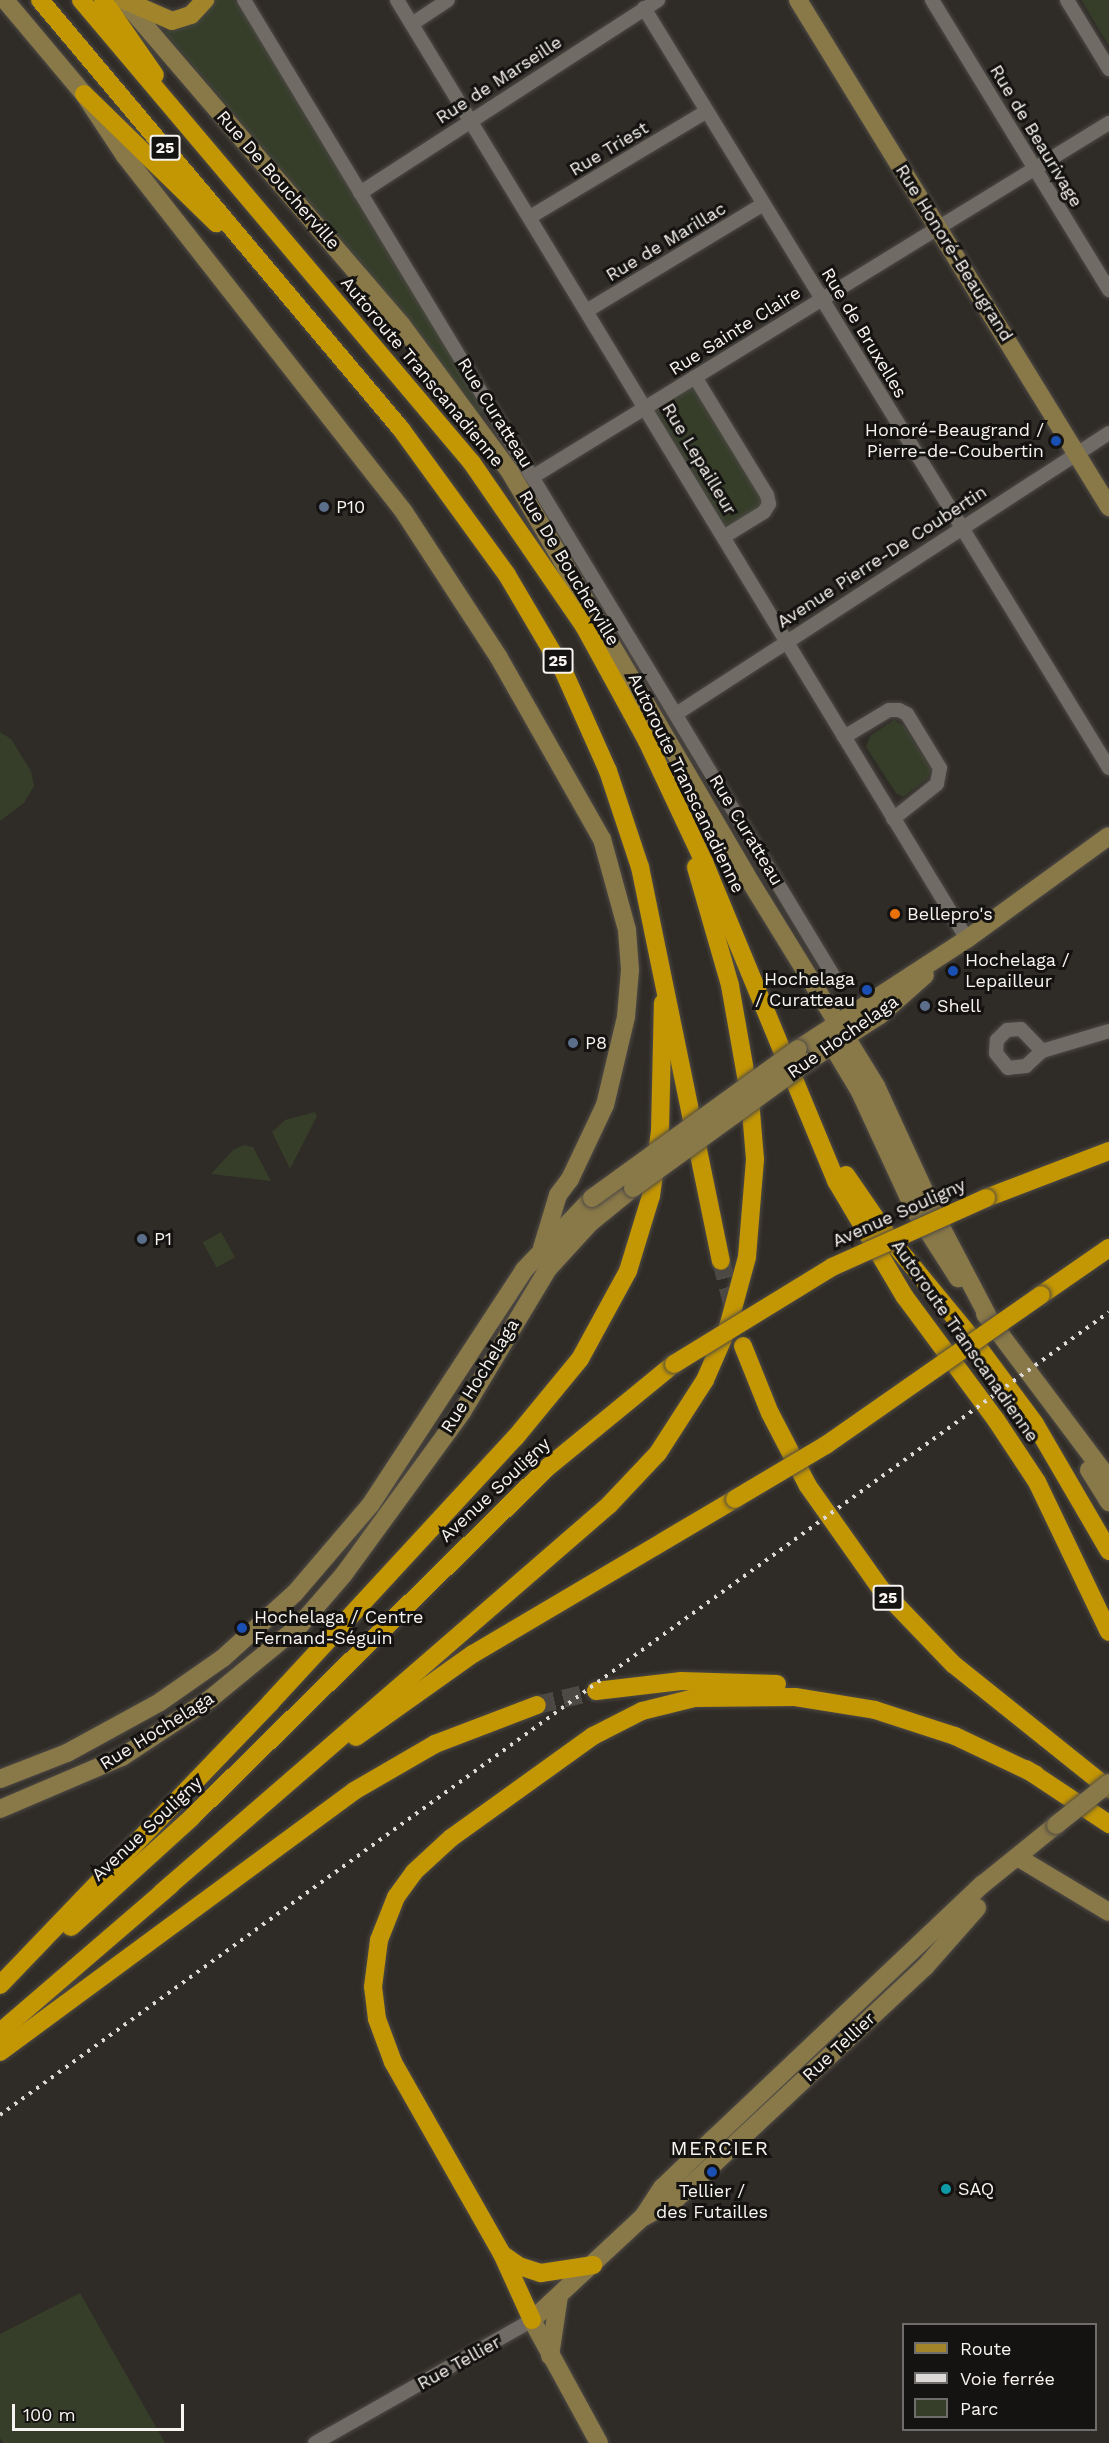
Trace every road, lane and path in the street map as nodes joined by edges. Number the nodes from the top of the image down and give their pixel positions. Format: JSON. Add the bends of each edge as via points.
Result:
{"nodes":[{"id":1,"x":5,"y":0,"type":"edge"},
{"id":2,"x":40,"y":0,"type":"edge"},
{"id":3,"x":81,"y":0,"type":"edge"},
{"id":4,"x":103,"y":0,"type":"edge"},
{"id":5,"x":123,"y":0,"type":"edge"},
{"id":6,"x":206,"y":0,"type":"edge"},
{"id":7,"x":244,"y":0,"type":"edge"},
{"id":8,"x":397,"y":0,"type":"edge"},
{"id":9,"x":448,"y":0,"type":"edge"},
{"id":10,"x":658,"y":0,"type":"edge"},
{"id":11,"x":798,"y":0,"type":"edge"},
{"id":12,"x":932,"y":0,"type":"edge"},
{"id":13,"x":1067,"y":0,"type":"edge"},
{"id":14,"x":644,"y":9,"type":"junction"},
{"id":15,"x":412,"y":24,"type":"junction"},
{"id":16,"x":1109,"y":69,"type":"edge"},
{"id":17,"x":84,"y":94,"type":"junction"},
{"id":18,"x":707,"y":111,"type":"junction"},
{"id":19,"x":470,"y":119,"type":"junction"},
{"id":20,"x":1109,"y":123,"type":"edge"},
{"id":21,"x":197,"y":140,"type":"junction"},
{"id":22,"x":1034,"y":168,"type":"junction"},
{"id":23,"x":360,"y":192,"type":"junction"},
{"id":24,"x":764,"y":204,"type":"junction"},
{"id":25,"x":530,"y":217,"type":"junction"},
{"id":26,"x":938,"y":228,"type":"junction"},
{"id":27,"x":275,"y":278,"type":"junction"},
{"id":28,"x":1109,"y":290,"type":"edge"},
{"id":29,"x":822,"y":299,"type":"junction"},
{"id":30,"x":588,"y":310,"type":"junction"},
{"id":31,"x":695,"y":377,"type":"junction"},
{"id":32,"x":647,"y":407,"type":"junction"},
{"id":33,"x":1109,"y":433,"type":"edge"},
{"id":34,"x":1077,"y":454,"type":"junction"},
{"id":35,"x":534,"y":476,"type":"junction"},
{"id":36,"x":1109,"y":507,"type":"edge"},
{"id":37,"x":962,"y":528,"type":"junction"},
{"id":38,"x":725,"y":536,"type":"junction"},
{"id":39,"x":786,"y":640,"type":"junction"},
{"id":40,"x":676,"y":714,"type":"junction"},
{"id":41,"x":844,"y":737,"type":"junction"},
{"id":42,"x":1109,"y":768,"type":"edge"},
{"id":43,"x":680,"y":811,"type":"junction"},
{"id":44,"x":892,"y":819,"type":"junction"},
{"id":45,"x":1109,"y":836,"type":"edge"},
{"id":46,"x":967,"y":939,"type":"junction"},
{"id":47,"x":664,"y":977,"type":"junction"},
{"id":48,"x":837,"y":982,"type":"dead end"},
{"id":49,"x":1109,"y":1031,"type":"edge"},
{"id":50,"x":838,"y":1034,"type":"junction"},
{"id":51,"x":778,"y":1043,"type":"junction"},
{"id":52,"x":1042,"y":1051,"type":"dead end"},
{"id":53,"x":1109,"y":1151,"type":"edge"},
{"id":54,"x":570,"y":1179,"type":"junction"},
{"id":55,"x":591,"y":1211,"type":"junction"},
{"id":56,"x":542,"y":1248,"type":"junction"},
{"id":57,"x":1109,"y":1248,"type":"edge"},
{"id":58,"x":721,"y":1262,"type":"tunnel mouth"},
{"id":59,"x":743,"y":1346,"type":"tunnel mouth"},
{"id":60,"x":1050,"y":1404,"type":"junction"},
{"id":61,"x":1109,"y":1479,"type":"edge"},
{"id":62,"x":1109,"y":1502,"type":"edge"},
{"id":63,"x":1109,"y":1551,"type":"edge"},
{"id":64,"x":1109,"y":1632,"type":"edge"},
{"id":65,"x":596,"y":1691,"type":"tunnel mouth"},
{"id":66,"x":537,"y":1705,"type":"tunnel mouth"},
{"id":67,"x":1035,"y":1774,"type":"junction"},
{"id":68,"x":0,"y":1779,"type":"edge"},
{"id":69,"x":1109,"y":1783,"type":"edge"},
{"id":70,"x":1109,"y":1789,"type":"edge"},
{"id":71,"x":0,"y":1809,"type":"edge"},
{"id":72,"x":1109,"y":1824,"type":"edge"},
{"id":73,"x":1019,"y":1858,"type":"junction"},
{"id":74,"x":161,"y":1893,"type":"junction"},
{"id":75,"x":1109,"y":1912,"type":"edge"},
{"id":76,"x":0,"y":1985,"type":"edge"},
{"id":77,"x":0,"y":1990,"type":"edge"},
{"id":78,"x":0,"y":2032,"type":"edge"},
{"id":79,"x":0,"y":2052,"type":"edge"},
{"id":80,"x":502,"y":2254,"type":"junction"},
{"id":81,"x":593,"y":2265,"type":"junction"},
{"id":82,"x":559,"y":2296,"type":"junction"},
{"id":83,"x":532,"y":2320,"type":"junction"},
{"id":84,"x":550,"y":2356,"type":"junction"},
{"id":85,"x":315,"y":2443,"type":"edge"},
{"id":86,"x":599,"y":2443,"type":"edge"}],
"edges":[{"from":1,"to":17,"type":"main road"},
{"from":2,"to":27,"type":"highway","number":"25"},
{"from":3,"to":21,"type":"highway","name":"Autoroute Transcanadienne","number":"25"},
{"from":4,"to":21,"type":"highway"},
{"from":5,"to":6,"type":"main road","via":[[172,21],[191,15]]},
{"from":5,"to":50,"type":"main road","name":"Rue De Boucherville","via":[[387,307],[493,446],[566,561]]},
{"from":7,"to":23,"type":"street","name":"Rue Curatteau"},
{"from":8,"to":15,"type":"street","name":"Rue Lepailleur"},
{"from":9,"to":15,"type":"street"},
{"from":10,"to":14,"type":"street","name":"Rue de Marseille"},
{"from":11,"to":26,"type":"main road","name":"Rue Honoré-Beaugrand"},
{"from":12,"to":22,"type":"street","name":"Rue de Beaurivage"},
{"from":13,"to":16,"type":"street"},
{"from":14,"to":18,"type":"street","name":"Rue de Bruxelles"},
{"from":14,"to":19,"type":"street","name":"Rue de Marseille"},
{"from":15,"to":19,"type":"street","name":"Rue Lepailleur"},
{"from":17,"to":27,"type":"highway","via":[[155,167]]},
{"from":17,"to":54,"type":"main road","via":[[125,156],[344,431],[416,530],[504,667],[602,839],[624,911],[630,960],[629,996],[608,1095]]},
{"from":18,"to":24,"type":"street","name":"Rue de Bruxelles"},
{"from":18,"to":25,"type":"street","name":"Rue Triest"},
{"from":19,"to":23,"type":"street","name":"Rue de Marseille"},
{"from":19,"to":25,"type":"street","name":"Rue Lepailleur"},
{"from":20,"to":22,"type":"street","name":"Rue Sainte Claire"},
{"from":21,"to":43,"type":"highway","name":"Autoroute Transcanadienne","number":"25","via":[[413,391],[519,527],[584,626]]},
{"from":22,"to":26,"type":"street","name":"Rue Sainte Claire"},
{"from":22,"to":28,"type":"street","name":"Rue de Beaurivage"},
{"from":23,"to":35,"type":"street","name":"Rue Curatteau"},
{"from":24,"to":29,"type":"street","name":"Rue de Bruxelles"},
{"from":24,"to":30,"type":"street","name":"Rue de Marillac"},
{"from":25,"to":30,"type":"street","name":"Rue Lepailleur"},
{"from":26,"to":29,"type":"street","name":"Rue Sainte Claire"},
{"from":26,"to":34,"type":"main road","name":"Rue Honoré-Beaugrand"},
{"from":27,"to":47,"type":"highway","number":"25","via":[[434,472],[546,638],[589,725],[625,817]]},
{"from":29,"to":31,"type":"street","name":"Rue Sainte Claire"},
{"from":29,"to":37,"type":"street","name":"Rue de Bruxelles"},
{"from":30,"to":32,"type":"street","name":"Rue Lepailleur"},
{"from":31,"to":32,"type":"street","name":"Rue Sainte Claire"},
{"from":31,"to":38,"type":"street","via":[[769,504],[764,512]]},
{"from":32,"to":35,"type":"street","name":"Rue Sainte Claire"},
{"from":32,"to":38,"type":"street","name":"Rue Lepailleur"},
{"from":33,"to":34,"type":"street","name":"Avenue Pierre-De Coubertin"},
{"from":34,"to":36,"type":"main road","name":"Rue Honoré-Beaugrand"},
{"from":34,"to":37,"type":"street","name":"Avenue Pierre-De Coubertin"},
{"from":35,"to":40,"type":"street","name":"Rue Curatteau"},
{"from":37,"to":39,"type":"street","name":"Avenue Pierre-De Coubertin"},
{"from":37,"to":42,"type":"street","name":"Rue de Bruxelles"},
{"from":38,"to":39,"type":"street","name":"Rue Lepailleur"},
{"from":39,"to":40,"type":"street","name":"Avenue Pierre-De Coubertin"},
{"from":39,"to":41,"type":"street","name":"Rue Lepailleur"},
{"from":40,"to":48,"type":"street","name":"Rue Curatteau"},
{"from":41,"to":44,"type":"street","name":"Rue Lepailleur"},
{"from":41,"to":44,"type":"street","via":[[889,710],[899,710],[908,714],[940,768],[937,784]]},
{"from":43,"to":51,"type":"highway","name":"Autoroute Transcanadienne","number":"25"},
{"from":43,"to":74,"type":"highway","via":[[730,985],[750,1099],[755,1174],[750,1240],[734,1308],[705,1380],[669,1437],[629,1485]]},
{"from":44,"to":46,"type":"street","name":"Rue Lepailleur"},
{"from":45,"to":46,"type":"main road","name":"Rue Hochelaga"},
{"from":46,"to":50,"type":"main road","name":"Rue Hochelaga","via":[[880,1015]]},
{"from":47,"to":58,"type":"highway","number":"25"},
{"from":47,"to":76,"type":"highway","via":[[660,1131],[651,1196],[628,1271],[591,1343],[543,1407]]},
{"from":49,"to":52,"type":"street"},
{"from":50,"to":55,"type":"main road","name":"Rue Hochelaga","bridge":true},
{"from":50,"to":60,"type":"main road","via":[[876,1086],[940,1225],[991,1322]]},
{"from":51,"to":63,"type":"highway","via":[[860,1196],[1024,1410]]},
{"from":51,"to":64,"type":"highway","name":"Autoroute Transcanadienne","number":"25","via":[[837,1181],[878,1256],[1032,1474]]},
{"from":53,"to":77,"type":"highway","name":"Avenue Souligny","bridge":true,"via":[[986,1198],[832,1267],[674,1364],[540,1475],[191,1818]]},
{"from":54,"to":55,"type":"main road"},
{"from":54,"to":56,"type":"main road","via":[[555,1201]]},
{"from":55,"to":56,"type":"main road","name":"Rue Hochelaga"},
{"from":55,"to":71,"type":"main road","name":"Rue Hochelaga","via":[[539,1282],[462,1412],[378,1530],[300,1625],[210,1699],[122,1757]]},
{"from":56,"to":68,"type":"main road","name":"Rue Hochelaga","via":[[516,1281],[370,1504],[287,1601],[223,1658],[160,1702],[67,1753]]},
{"from":57,"to":74,"type":"highway","bridge":true,"via":[[826,1445],[473,1654],[369,1727]]},
{"from":59,"to":70,"type":"highway","number":"25","via":[[770,1413],[807,1486],[881,1589],[953,1664]]},
{"from":60,"to":61,"type":"main road"},
{"from":60,"to":62,"type":"main road"},
{"from":65,"to":67,"type":"highway","via":[[667,1682],[730,1680],[822,1691],[920,1717],[974,1740]]},
{"from":66,"to":79,"type":"highway","via":[[452,1736],[372,1780]]},
{"from":67,"to":72,"type":"highway"},
{"from":67,"to":80,"type":"highway","via":[[955,1736],[875,1710],[789,1696],[693,1698],[642,1711],[593,1736],[437,1849],[414,1872],[389,1912],[375,1956],[374,2003],[393,2062]]},
{"from":69,"to":73,"type":"main road","name":"Rue Tellier","bridge":true},
{"from":73,"to":75,"type":"main road"},
{"from":73,"to":81,"type":"main road","name":"Rue Tellier","via":[[983,1884],[662,2188],[644,2217]]},
{"from":74,"to":78,"type":"highway"},
{"from":80,"to":81,"type":"highway","via":[[519,2266],[541,2273]]},
{"from":80,"to":83,"type":"highway"},
{"from":81,"to":82,"type":"main road","name":"Rue Tellier"},
{"from":82,"to":83,"type":"main road","name":"Rue Tellier"},
{"from":82,"to":84,"type":"main road"},
{"from":83,"to":84,"type":"main road"},
{"from":83,"to":85,"type":"street","name":"Rue Tellier"},
{"from":84,"to":86,"type":"main road"}]}
